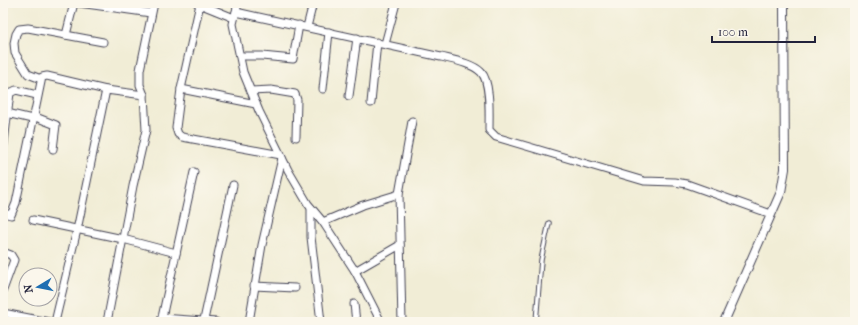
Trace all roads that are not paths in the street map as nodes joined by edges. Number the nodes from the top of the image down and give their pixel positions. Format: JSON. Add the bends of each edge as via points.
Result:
{"nodes":[{"id":1,"x":74,"y":3,"type":"edge"},
{"id":2,"x":82,"y":3,"type":"edge"},
{"id":3,"x":154,"y":3,"type":"edge"},
{"id":4,"x":238,"y":3,"type":"edge"},
{"id":5,"x":313,"y":3,"type":"edge"},
{"id":6,"x":396,"y":3,"type":"edge"},
{"id":7,"x":784,"y":3,"type":"edge"},
{"id":8,"x":852,"y":3,"type":"edge"},
{"id":9,"x":198,"y":4,"type":"edge"},
{"id":10,"x":855,"y":4,"type":"edge"},
{"id":11,"x":119,"y":6,"type":"edge"},
{"id":12,"x":151,"y":13,"type":"junction"},
{"id":13,"x":235,"y":15,"type":"junction"},
{"id":14,"x":299,"y":25,"type":"junction"},
{"id":15,"x":307,"y":27,"type":"junction"},
{"id":16,"x":329,"y":32,"type":"junction"},
{"id":17,"x":66,"y":35,"type":"junction"},
{"id":18,"x":357,"y":38,"type":"junction"},
{"id":19,"x":104,"y":42,"type":"dead end"},
{"id":20,"x":377,"y":42,"type":"junction"},
{"id":21,"x":385,"y":44,"type":"junction"},
{"id":22,"x":240,"y":56,"type":"junction"},
{"id":23,"x":41,"y":79,"type":"junction"},
{"id":24,"x":181,"y":89,"type":"junction"},
{"id":25,"x":323,"y":89,"type":"dead end"},
{"id":26,"x":106,"y":90,"type":"junction"},
{"id":27,"x":251,"y":91,"type":"junction"},
{"id":28,"x":37,"y":95,"type":"junction"},
{"id":29,"x":144,"y":95,"type":"junction"},
{"id":30,"x":349,"y":96,"type":"dead end"},
{"id":31,"x":256,"y":104,"type":"junction"},
{"id":32,"x":371,"y":104,"type":"dead end"},
{"id":33,"x":7,"y":113,"type":"junction"},
{"id":34,"x":33,"y":117,"type":"junction"},
{"id":35,"x":412,"y":121,"type":"dead end"},
{"id":36,"x":296,"y":136,"type":"dead end"},
{"id":37,"x":53,"y":149,"type":"dead end"},
{"id":38,"x":3,"y":151,"type":"edge"},
{"id":39,"x":282,"y":157,"type":"junction"},
{"id":40,"x":194,"y":172,"type":"dead end"},
{"id":41,"x":233,"y":185,"type":"dead end"},
{"id":42,"x":399,"y":194,"type":"junction"},
{"id":43,"x":311,"y":208,"type":"junction"},
{"id":44,"x":3,"y":213,"type":"edge"},
{"id":45,"x":771,"y":214,"type":"junction"},
{"id":46,"x":33,"y":220,"type":"dead end"},
{"id":47,"x":323,"y":222,"type":"junction"},
{"id":48,"x":549,"y":223,"type":"dead end"},
{"id":49,"x":77,"y":230,"type":"junction"},
{"id":50,"x":123,"y":238,"type":"junction"},
{"id":51,"x":400,"y":245,"type":"junction"},
{"id":52,"x":3,"y":252,"type":"edge"},
{"id":53,"x":176,"y":253,"type":"junction"},
{"id":54,"x":355,"y":271,"type":"junction"},
{"id":55,"x":254,"y":286,"type":"junction"},
{"id":56,"x":295,"y":288,"type":"dead end"},
{"id":57,"x":3,"y":290,"type":"edge"},
{"id":58,"x":354,"y":304,"type":"dead end"},
{"id":59,"x":3,"y":313,"type":"edge"},
{"id":60,"x":161,"y":320,"type":"edge"},
{"id":61,"x":204,"y":320,"type":"junction"},
{"id":62,"x":49,"y":322,"type":"edge"},
{"id":63,"x":54,"y":322,"type":"edge"},
{"id":64,"x":107,"y":322,"type":"edge"},
{"id":65,"x":216,"y":322,"type":"edge"},
{"id":66,"x":249,"y":322,"type":"edge"},
{"id":67,"x":320,"y":322,"type":"edge"},
{"id":68,"x":356,"y":322,"type":"edge"},
{"id":69,"x":381,"y":322,"type":"edge"},
{"id":70,"x":402,"y":322,"type":"edge"},
{"id":71,"x":536,"y":322,"type":"edge"},
{"id":72,"x":725,"y":322,"type":"edge"}],
"edges":[{"from":1,"to":17,"type":"street"},
{"from":2,"to":11,"type":"street"},
{"from":3,"to":12,"type":"street"},
{"from":4,"to":13,"type":"street"},
{"from":5,"to":15,"type":"street"},
{"from":6,"to":21,"type":"street"},
{"from":7,"to":45,"type":"street","via":[[785,169],[781,192]]},
{"from":8,"to":10,"type":"street"},
{"from":9,"to":13,"type":"street"},
{"from":9,"to":24,"type":"street"},
{"from":11,"to":12,"type":"street"},
{"from":12,"to":29,"type":"street","via":[[140,70],[140,85]]},
{"from":13,"to":14,"type":"street"},
{"from":13,"to":22,"type":"street","via":[[233,24]]},
{"from":14,"to":15,"type":"street"},
{"from":14,"to":22,"type":"street","via":[[293,59]]},
{"from":15,"to":16,"type":"street"},
{"from":16,"to":18,"type":"street"},
{"from":16,"to":25,"type":"street"},
{"from":17,"to":19,"type":"street"},
{"from":17,"to":23,"type":"street","via":[[28,28],[17,31],[15,53],[28,74]]},
{"from":18,"to":20,"type":"street"},
{"from":18,"to":30,"type":"street"},
{"from":20,"to":21,"type":"street"},
{"from":20,"to":32,"type":"street"},
{"from":21,"to":45,"type":"street","via":[[441,57],[480,71],[488,92],[489,130],[496,136],[638,180],[687,184]]},
{"from":22,"to":27,"type":"street"},
{"from":23,"to":26,"type":"street","via":[[47,76]]},
{"from":23,"to":28,"type":"street"},
{"from":24,"to":31,"type":"street"},
{"from":24,"to":39,"type":"street","via":[[176,128],[179,136]]},
{"from":26,"to":29,"type":"street"},
{"from":26,"to":49,"type":"street"},
{"from":27,"to":31,"type":"street"},
{"from":27,"to":36,"type":"street","via":[[271,90],[295,94]]},
{"from":28,"to":33,"type":"street","via":[[11,91]]},
{"from":28,"to":34,"type":"street"},
{"from":29,"to":50,"type":"street","via":[[146,130]]},
{"from":31,"to":39,"type":"street"},
{"from":33,"to":34,"type":"street"},
{"from":33,"to":38,"type":"street"},
{"from":34,"to":37,"type":"street","via":[[56,125]]},
{"from":34,"to":44,"type":"street","via":[[16,203],[11,215]]},
{"from":35,"to":42,"type":"street"},
{"from":39,"to":43,"type":"street"},
{"from":39,"to":55,"type":"street"},
{"from":40,"to":53,"type":"street"},
{"from":41,"to":61,"type":"street"},
{"from":42,"to":47,"type":"street","via":[[363,205]]},
{"from":42,"to":51,"type":"street"},
{"from":43,"to":47,"type":"street"},
{"from":43,"to":67,"type":"street","via":[[311,237]]},
{"from":45,"to":72,"type":"street"},
{"from":46,"to":49,"type":"street"},
{"from":47,"to":54,"type":"street"},
{"from":48,"to":71,"type":"lane","via":[[541,260]]},
{"from":49,"to":50,"type":"street"},
{"from":49,"to":63,"type":"street"},
{"from":50,"to":53,"type":"street"},
{"from":50,"to":64,"type":"street"},
{"from":51,"to":54,"type":"street"},
{"from":51,"to":70,"type":"street"},
{"from":52,"to":57,"type":"street","via":[[13,256],[14,262]]},
{"from":53,"to":60,"type":"street"},
{"from":54,"to":69,"type":"street"},
{"from":55,"to":56,"type":"street"},
{"from":55,"to":66,"type":"street"},
{"from":58,"to":68,"type":"street"},
{"from":59,"to":62,"type":"street"},
{"from":60,"to":61,"type":"street"},
{"from":61,"to":65,"type":"street"}]}
